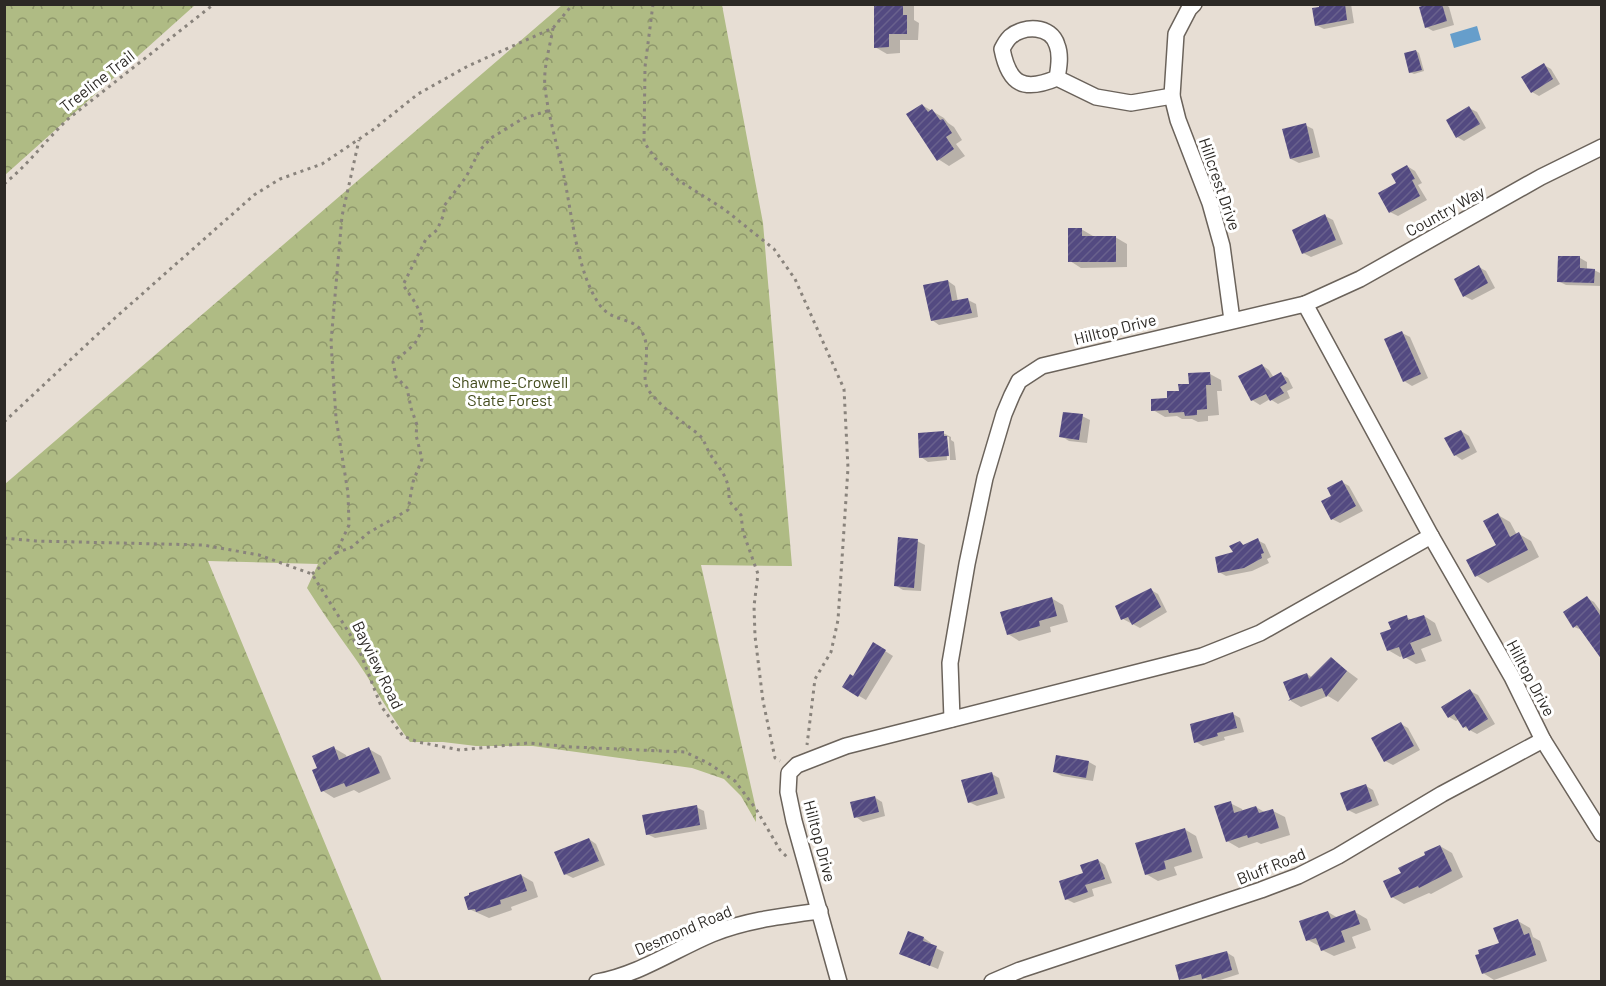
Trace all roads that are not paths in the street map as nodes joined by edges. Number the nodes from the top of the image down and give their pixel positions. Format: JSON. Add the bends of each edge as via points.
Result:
{"nodes":[{"id":1,"x":1194,"y":4,"type":"edge"},
{"id":2,"x":1058,"y":78,"type":"dead end"},
{"id":3,"x":1172,"y":96,"type":"junction"},
{"id":4,"x":1599,"y":154,"type":"edge"},
{"id":5,"x":1305,"y":304,"type":"junction"},
{"id":6,"x":1232,"y":320,"type":"junction"},
{"id":7,"x":1431,"y":536,"type":"junction"},
{"id":8,"x":952,"y":719,"type":"junction"},
{"id":9,"x":1543,"y":740,"type":"junction"},
{"id":10,"x":1602,"y":834,"type":"edge"},
{"id":11,"x":820,"y":911,"type":"junction"},
{"id":12,"x":597,"y":981,"type":"edge"},
{"id":13,"x":839,"y":981,"type":"edge"},
{"id":14,"x":992,"y":981,"type":"edge"}],
"edges":[{"from":1,"to":3,"type":"street","name":"Hillcrest Drive","via":[[1176,34]]},
{"from":2,"to":3,"type":"street","via":[[1096,97],[1131,103]]},
{"from":3,"to":6,"type":"street","name":"Hillcrest Drive","via":[[1222,246]]},
{"from":4,"to":5,"type":"street","name":"Country Way","via":[[1541,177],[1360,279]]},
{"from":5,"to":6,"type":"street","name":"Hilltop Drive"},
{"from":5,"to":7,"type":"street","name":"Hilltop Drive"},
{"from":6,"to":8,"type":"street","name":"Hilltop Drive","via":[[1042,366],[1019,381],[988,467],[967,564],[950,663]]},
{"from":7,"to":8,"type":"street","via":[[1260,633],[1202,656]]},
{"from":7,"to":9,"type":"street","name":"Hilltop Drive","via":[[1512,677]]},
{"from":8,"to":11,"type":"street","name":"Hilltop Drive","via":[[846,746],[789,773],[794,821]]},
{"from":9,"to":10,"type":"street","name":"Hilltop Drive"},
{"from":9,"to":14,"type":"street","name":"Bluff Road","via":[[1298,876]]},
{"from":11,"to":12,"type":"street","name":"Desmond Road","via":[[750,921],[652,963]]},
{"from":11,"to":13,"type":"street","name":"Hilltop Drive"}]}
